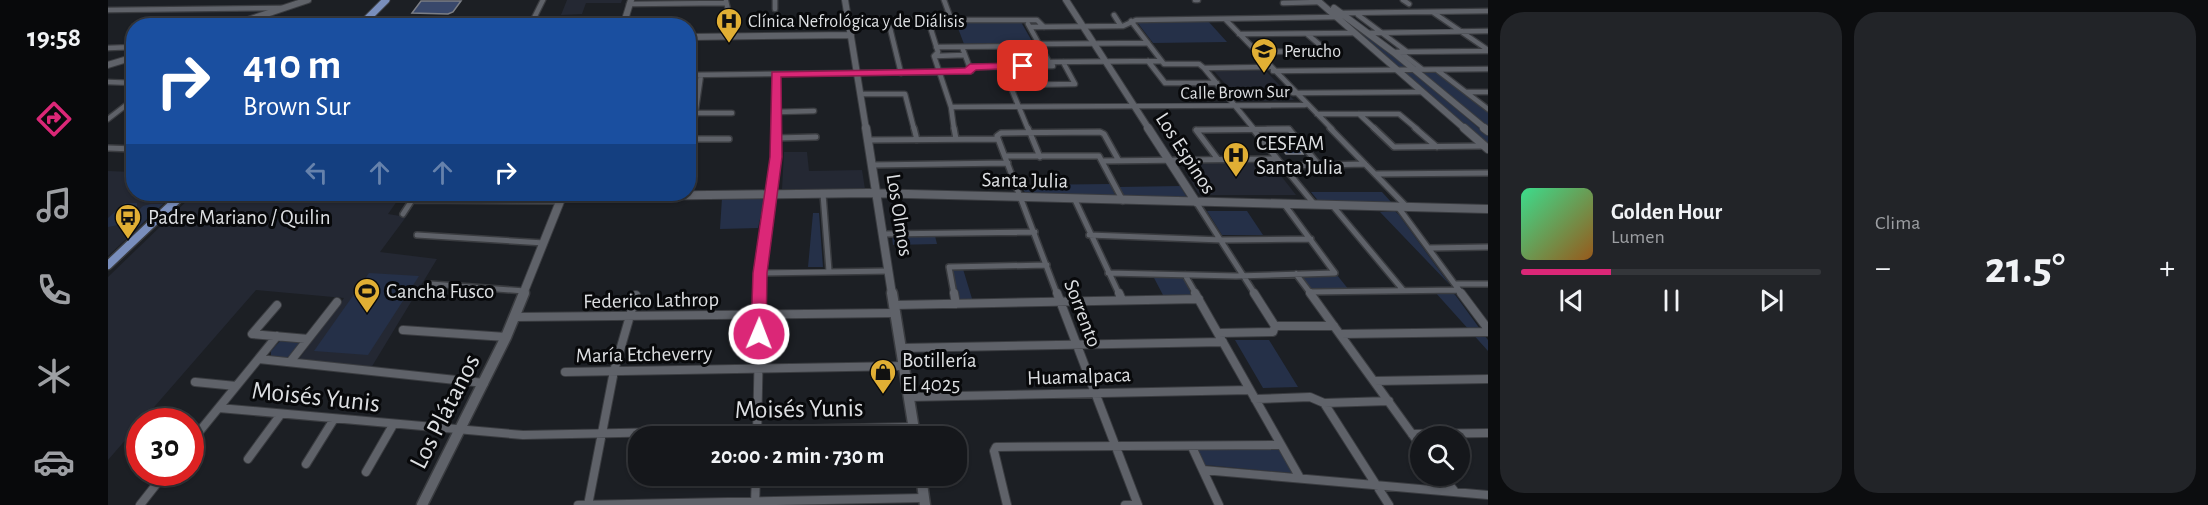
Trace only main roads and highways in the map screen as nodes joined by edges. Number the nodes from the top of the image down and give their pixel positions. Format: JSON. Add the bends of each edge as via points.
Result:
{"nodes":[{"id":1,"x":386,"y":0,"type":"edge"},
{"id":2,"x":393,"y":0,"type":"edge"},
{"id":3,"x":368,"y":18,"type":"edge"},
{"id":4,"x":370,"y":18,"type":"edge"},
{"id":5,"x":176,"y":201,"type":"edge"},
{"id":6,"x":108,"y":265,"type":"edge"}],
"edges":[{"from":1,"to":3,"type":"main road"},
{"from":2,"to":4,"type":"main road"},
{"from":5,"to":6,"type":"main road"}]}
